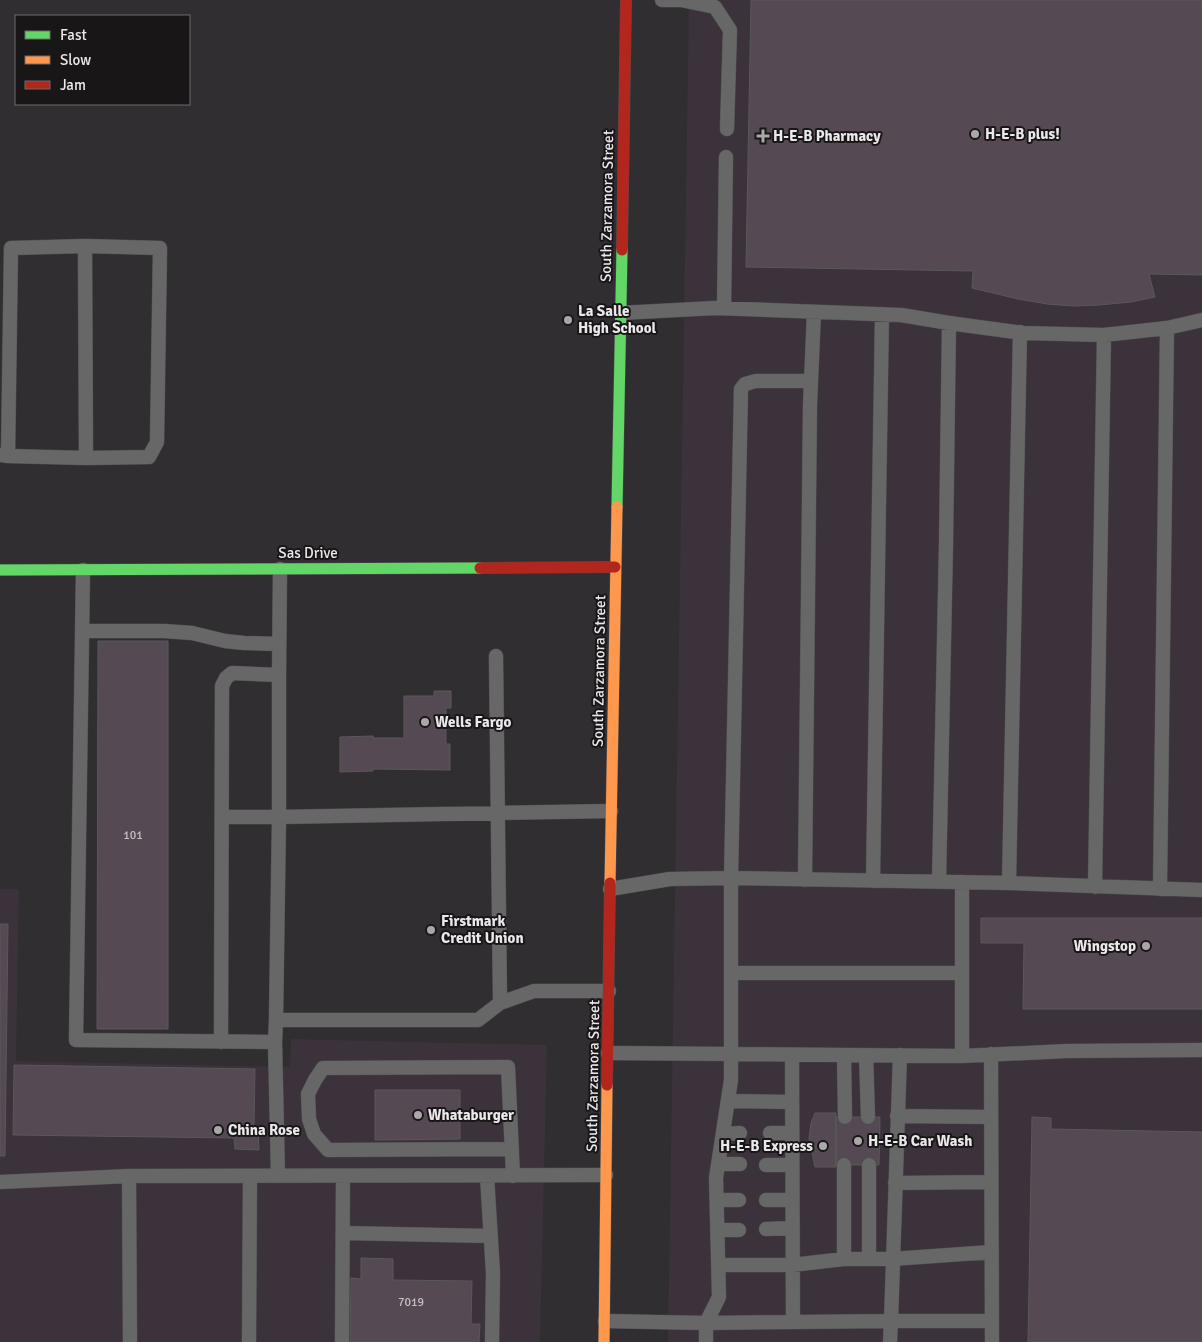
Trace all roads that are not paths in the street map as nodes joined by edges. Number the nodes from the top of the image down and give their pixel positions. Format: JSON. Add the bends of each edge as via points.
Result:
{"nodes":[{"id":1,"x":626,"y":0,"type":"edge"},
{"id":2,"x":662,"y":0,"type":"edge"},
{"id":3,"x":727,"y":129,"type":"dead end"},
{"id":4,"x":726,"y":156,"type":"dead end"},
{"id":5,"x":85,"y":246,"type":"junction"},
{"id":6,"x":724,"y":308,"type":"junction"},
{"id":7,"x":620,"y":312,"type":"junction"},
{"id":8,"x":814,"y":312,"type":"junction"},
{"id":9,"x":882,"y":314,"type":"junction"},
{"id":10,"x":1202,"y":320,"type":"edge"},
{"id":11,"x":949,"y":323,"type":"junction"},
{"id":12,"x":1168,"y":328,"type":"junction"},
{"id":13,"x":1020,"y":332,"type":"junction"},
{"id":14,"x":1104,"y":335,"type":"junction"},
{"id":15,"x":811,"y":381,"type":"junction"},
{"id":16,"x":4,"y":456,"type":"edge"},
{"id":17,"x":86,"y":458,"type":"junction"},
{"id":18,"x":615,"y":567,"type":"junction"},
{"id":19,"x":280,"y":569,"type":"junction"},
{"id":20,"x":0,"y":570,"type":"edge"},
{"id":21,"x":82,"y":570,"type":"junction"},
{"id":22,"x":82,"y":631,"type":"junction"},
{"id":23,"x":279,"y":644,"type":"junction"},
{"id":24,"x":496,"y":656,"type":"dead end"},
{"id":25,"x":278,"y":675,"type":"junction"},
{"id":26,"x":611,"y":811,"type":"junction"},
{"id":27,"x":497,"y":813,"type":"junction"},
{"id":28,"x":222,"y":817,"type":"junction"},
{"id":29,"x":279,"y":817,"type":"junction"},
{"id":30,"x":730,"y":878,"type":"junction"},
{"id":31,"x":805,"y":880,"type":"junction"},
{"id":32,"x":874,"y":882,"type":"junction"},
{"id":33,"x":939,"y":882,"type":"junction"},
{"id":34,"x":962,"y":882,"type":"junction"},
{"id":35,"x":1009,"y":883,"type":"junction"},
{"id":36,"x":1095,"y":886,"type":"junction"},
{"id":37,"x":610,"y":889,"type":"junction"},
{"id":38,"x":1160,"y":889,"type":"junction"},
{"id":39,"x":1202,"y":890,"type":"edge"},
{"id":40,"x":731,"y":973,"type":"junction"},
{"id":41,"x":962,"y":973,"type":"junction"},
{"id":42,"x":609,"y":991,"type":"junction"},
{"id":43,"x":500,"y":1003,"type":"junction"},
{"id":44,"x":276,"y":1020,"type":"junction"},
{"id":45,"x":221,"y":1042,"type":"junction"},
{"id":46,"x":275,"y":1042,"type":"junction"},
{"id":47,"x":1202,"y":1050,"type":"edge"},
{"id":48,"x":608,"y":1053,"type":"junction"},
{"id":49,"x":731,"y":1054,"type":"junction"},
{"id":50,"x":991,"y":1054,"type":"junction"},
{"id":51,"x":792,"y":1055,"type":"junction"},
{"id":52,"x":844,"y":1055,"type":"junction"},
{"id":53,"x":866,"y":1055,"type":"junction"},
{"id":54,"x":900,"y":1055,"type":"junction"},
{"id":55,"x":962,"y":1056,"type":"junction"},
{"id":56,"x":728,"y":1101,"type":"junction"},
{"id":57,"x":792,"y":1102,"type":"junction"},
{"id":58,"x":845,"y":1116,"type":"dead end"},
{"id":59,"x":868,"y":1116,"type":"dead end"},
{"id":60,"x":897,"y":1116,"type":"junction"},
{"id":61,"x":991,"y":1116,"type":"junction"},
{"id":62,"x":740,"y":1133,"type":"dead end"},
{"id":63,"x":770,"y":1133,"type":"dead end"},
{"id":64,"x":792,"y":1133,"type":"junction"},
{"id":65,"x":723,"y":1134,"type":"junction"},
{"id":66,"x":512,"y":1149,"type":"junction"},
{"id":67,"x":718,"y":1164,"type":"junction"},
{"id":68,"x":740,"y":1164,"type":"dead end"},
{"id":69,"x":766,"y":1165,"type":"dead end"},
{"id":70,"x":792,"y":1165,"type":"junction"},
{"id":71,"x":844,"y":1165,"type":"dead end"},
{"id":72,"x":869,"y":1165,"type":"dead end"},
{"id":73,"x":606,"y":1175,"type":"junction"},
{"id":74,"x":129,"y":1176,"type":"junction"},
{"id":75,"x":250,"y":1176,"type":"junction"},
{"id":76,"x":278,"y":1176,"type":"junction"},
{"id":77,"x":343,"y":1176,"type":"junction"},
{"id":78,"x":487,"y":1176,"type":"junction"},
{"id":79,"x":513,"y":1176,"type":"junction"},
{"id":80,"x":0,"y":1182,"type":"edge"},
{"id":81,"x":895,"y":1182,"type":"junction"},
{"id":82,"x":991,"y":1182,"type":"junction"},
{"id":83,"x":717,"y":1200,"type":"junction"},
{"id":84,"x":739,"y":1200,"type":"dead end"},
{"id":85,"x":766,"y":1200,"type":"dead end"},
{"id":86,"x":792,"y":1200,"type":"junction"},
{"id":87,"x":792,"y":1228,"type":"junction"},
{"id":88,"x":766,"y":1229,"type":"dead end"},
{"id":89,"x":718,"y":1230,"type":"junction"},
{"id":90,"x":739,"y":1230,"type":"dead end"},
{"id":91,"x":343,"y":1233,"type":"junction"},
{"id":92,"x":490,"y":1236,"type":"junction"},
{"id":93,"x":991,"y":1252,"type":"junction"},
{"id":94,"x":869,"y":1258,"type":"junction"},
{"id":95,"x":844,"y":1259,"type":"junction"},
{"id":96,"x":892,"y":1259,"type":"junction"},
{"id":97,"x":718,"y":1264,"type":"junction"},
{"id":98,"x":792,"y":1264,"type":"junction"},
{"id":99,"x":605,"y":1321,"type":"junction"},
{"id":100,"x":891,"y":1321,"type":"junction"},
{"id":101,"x":992,"y":1321,"type":"junction"},
{"id":102,"x":793,"y":1322,"type":"junction"},
{"id":103,"x":706,"y":1323,"type":"junction"},
{"id":104,"x":130,"y":1342,"type":"edge"},
{"id":105,"x":249,"y":1342,"type":"edge"},
{"id":106,"x":342,"y":1342,"type":"edge"},
{"id":107,"x":492,"y":1342,"type":"edge"},
{"id":108,"x":604,"y":1342,"type":"edge"},
{"id":109,"x":706,"y":1342,"type":"edge"},
{"id":110,"x":890,"y":1342,"type":"edge"},
{"id":111,"x":992,"y":1342,"type":"edge"}],
"edges":[{"from":1,"to":7,"type":"main road","name":"South Zarzamora Street"},
{"from":2,"to":3,"type":"lane","via":[[715,7],[730,30]]},
{"from":4,"to":6,"type":"lane"},
{"from":5,"to":16,"type":"lane","via":[[11,248]]},
{"from":5,"to":17,"type":"lane"},
{"from":5,"to":17,"type":"lane","via":[[160,248],[157,442],[148,457]]},
{"from":6,"to":7,"type":"lane"},
{"from":6,"to":8,"type":"lane"},
{"from":7,"to":18,"type":"main road","name":"South Zarzamora Street"},
{"from":8,"to":9,"type":"lane"},
{"from":8,"to":15,"type":"lane"},
{"from":9,"to":11,"type":"lane"},
{"from":9,"to":32,"type":"lane"},
{"from":10,"to":12,"type":"lane"},
{"from":11,"to":13,"type":"lane"},
{"from":11,"to":33,"type":"lane"},
{"from":12,"to":14,"type":"lane"},
{"from":12,"to":38,"type":"lane"},
{"from":13,"to":14,"type":"lane"},
{"from":13,"to":35,"type":"lane"},
{"from":14,"to":36,"type":"lane"},
{"from":15,"to":30,"type":"lane","via":[[756,381],[745,384],[741,389]]},
{"from":15,"to":31,"type":"lane"},
{"from":16,"to":17,"type":"lane"},
{"from":18,"to":19,"type":"main road","name":"Sas Drive"},
{"from":18,"to":26,"type":"main road","name":"South Zarzamora Street"},
{"from":19,"to":21,"type":"main road","name":"Sas Drive"},
{"from":19,"to":23,"type":"lane"},
{"from":20,"to":21,"type":"main road","name":"Sas Drive"},
{"from":21,"to":22,"type":"lane"},
{"from":22,"to":23,"type":"lane","via":[[164,631],[244,643]]},
{"from":22,"to":45,"type":"lane","via":[[76,1040]]},
{"from":23,"to":25,"type":"lane"},
{"from":24,"to":27,"type":"lane"},
{"from":25,"to":28,"type":"lane","via":[[232,673],[222,686]]},
{"from":25,"to":29,"type":"lane"},
{"from":26,"to":27,"type":"lane"},
{"from":26,"to":37,"type":"main road","name":"South Zarzamora Street"},
{"from":27,"to":29,"type":"lane"},
{"from":27,"to":43,"type":"lane"},
{"from":28,"to":29,"type":"lane"},
{"from":28,"to":45,"type":"lane"},
{"from":29,"to":44,"type":"lane"},
{"from":30,"to":31,"type":"lane"},
{"from":30,"to":37,"type":"lane","via":[[670,879]]},
{"from":30,"to":40,"type":"lane"},
{"from":31,"to":32,"type":"lane"},
{"from":32,"to":33,"type":"lane"},
{"from":33,"to":34,"type":"lane"},
{"from":34,"to":35,"type":"lane"},
{"from":34,"to":41,"type":"lane"},
{"from":35,"to":36,"type":"lane"},
{"from":36,"to":38,"type":"lane"},
{"from":37,"to":42,"type":"main road","name":"South Zarzamora Street"},
{"from":38,"to":39,"type":"lane"},
{"from":40,"to":41,"type":"lane"},
{"from":40,"to":49,"type":"lane"},
{"from":41,"to":55,"type":"lane"},
{"from":42,"to":43,"type":"lane","via":[[534,991]]},
{"from":42,"to":48,"type":"main road","name":"South Zarzamora Street"},
{"from":43,"to":44,"type":"lane","via":[[478,1020]]},
{"from":44,"to":46,"type":"lane"},
{"from":45,"to":46,"type":"lane"},
{"from":46,"to":76,"type":"lane"},
{"from":47,"to":50,"type":"lane","via":[[1067,1050]]},
{"from":48,"to":49,"type":"lane"},
{"from":48,"to":73,"type":"main road","name":"South Zarzamora Street"},
{"from":49,"to":51,"type":"lane"},
{"from":49,"to":56,"type":"lane"},
{"from":50,"to":55,"type":"lane"},
{"from":50,"to":61,"type":"lane"},
{"from":51,"to":52,"type":"lane"},
{"from":51,"to":57,"type":"lane"},
{"from":52,"to":53,"type":"lane"},
{"from":52,"to":58,"type":"lane"},
{"from":53,"to":54,"type":"lane"},
{"from":53,"to":59,"type":"lane"},
{"from":54,"to":55,"type":"lane"},
{"from":54,"to":60,"type":"lane"},
{"from":56,"to":57,"type":"lane"},
{"from":56,"to":65,"type":"lane"},
{"from":57,"to":64,"type":"lane"},
{"from":60,"to":61,"type":"lane"},
{"from":60,"to":81,"type":"lane"},
{"from":61,"to":82,"type":"lane"},
{"from":62,"to":65,"type":"lane"},
{"from":63,"to":64,"type":"lane"},
{"from":64,"to":70,"type":"lane"},
{"from":65,"to":67,"type":"lane"},
{"from":66,"to":66,"type":"lane","via":[[508,1067],[323,1068],[308,1094],[309,1119],[314,1134],[328,1150]]},
{"from":66,"to":79,"type":"lane"},
{"from":67,"to":68,"type":"lane"},
{"from":67,"to":83,"type":"lane"},
{"from":69,"to":70,"type":"lane"},
{"from":70,"to":86,"type":"lane"},
{"from":71,"to":95,"type":"lane"},
{"from":72,"to":94,"type":"lane"},
{"from":73,"to":79,"type":"lane"},
{"from":73,"to":99,"type":"main road","name":"South Zarzamora Street"},
{"from":74,"to":75,"type":"lane"},
{"from":74,"to":80,"type":"lane"},
{"from":74,"to":104,"type":"lane"},
{"from":75,"to":76,"type":"lane"},
{"from":75,"to":105,"type":"lane"},
{"from":76,"to":77,"type":"lane"},
{"from":77,"to":78,"type":"lane"},
{"from":77,"to":91,"type":"lane"},
{"from":78,"to":79,"type":"lane"},
{"from":78,"to":92,"type":"lane"},
{"from":81,"to":82,"type":"lane"},
{"from":81,"to":96,"type":"lane"},
{"from":82,"to":93,"type":"lane"},
{"from":83,"to":84,"type":"lane"},
{"from":83,"to":89,"type":"lane"},
{"from":85,"to":86,"type":"lane"},
{"from":86,"to":87,"type":"lane"},
{"from":87,"to":88,"type":"lane"},
{"from":87,"to":98,"type":"lane"},
{"from":89,"to":90,"type":"lane"},
{"from":89,"to":97,"type":"lane"},
{"from":91,"to":92,"type":"lane"},
{"from":91,"to":106,"type":"lane"},
{"from":92,"to":107,"type":"lane"},
{"from":93,"to":96,"type":"lane"},
{"from":93,"to":101,"type":"lane"},
{"from":94,"to":95,"type":"lane"},
{"from":94,"to":96,"type":"lane"},
{"from":95,"to":98,"type":"lane"},
{"from":96,"to":100,"type":"lane"},
{"from":97,"to":98,"type":"lane"},
{"from":97,"to":103,"type":"lane","via":[[719,1296]]},
{"from":98,"to":102,"type":"lane"},
{"from":99,"to":103,"type":"lane"},
{"from":99,"to":108,"type":"main road","name":"South Zarzamora Street"},
{"from":100,"to":101,"type":"lane"},
{"from":100,"to":102,"type":"lane"},
{"from":100,"to":110,"type":"lane"},
{"from":101,"to":111,"type":"lane"},
{"from":102,"to":103,"type":"lane"},
{"from":103,"to":109,"type":"lane"}]}
